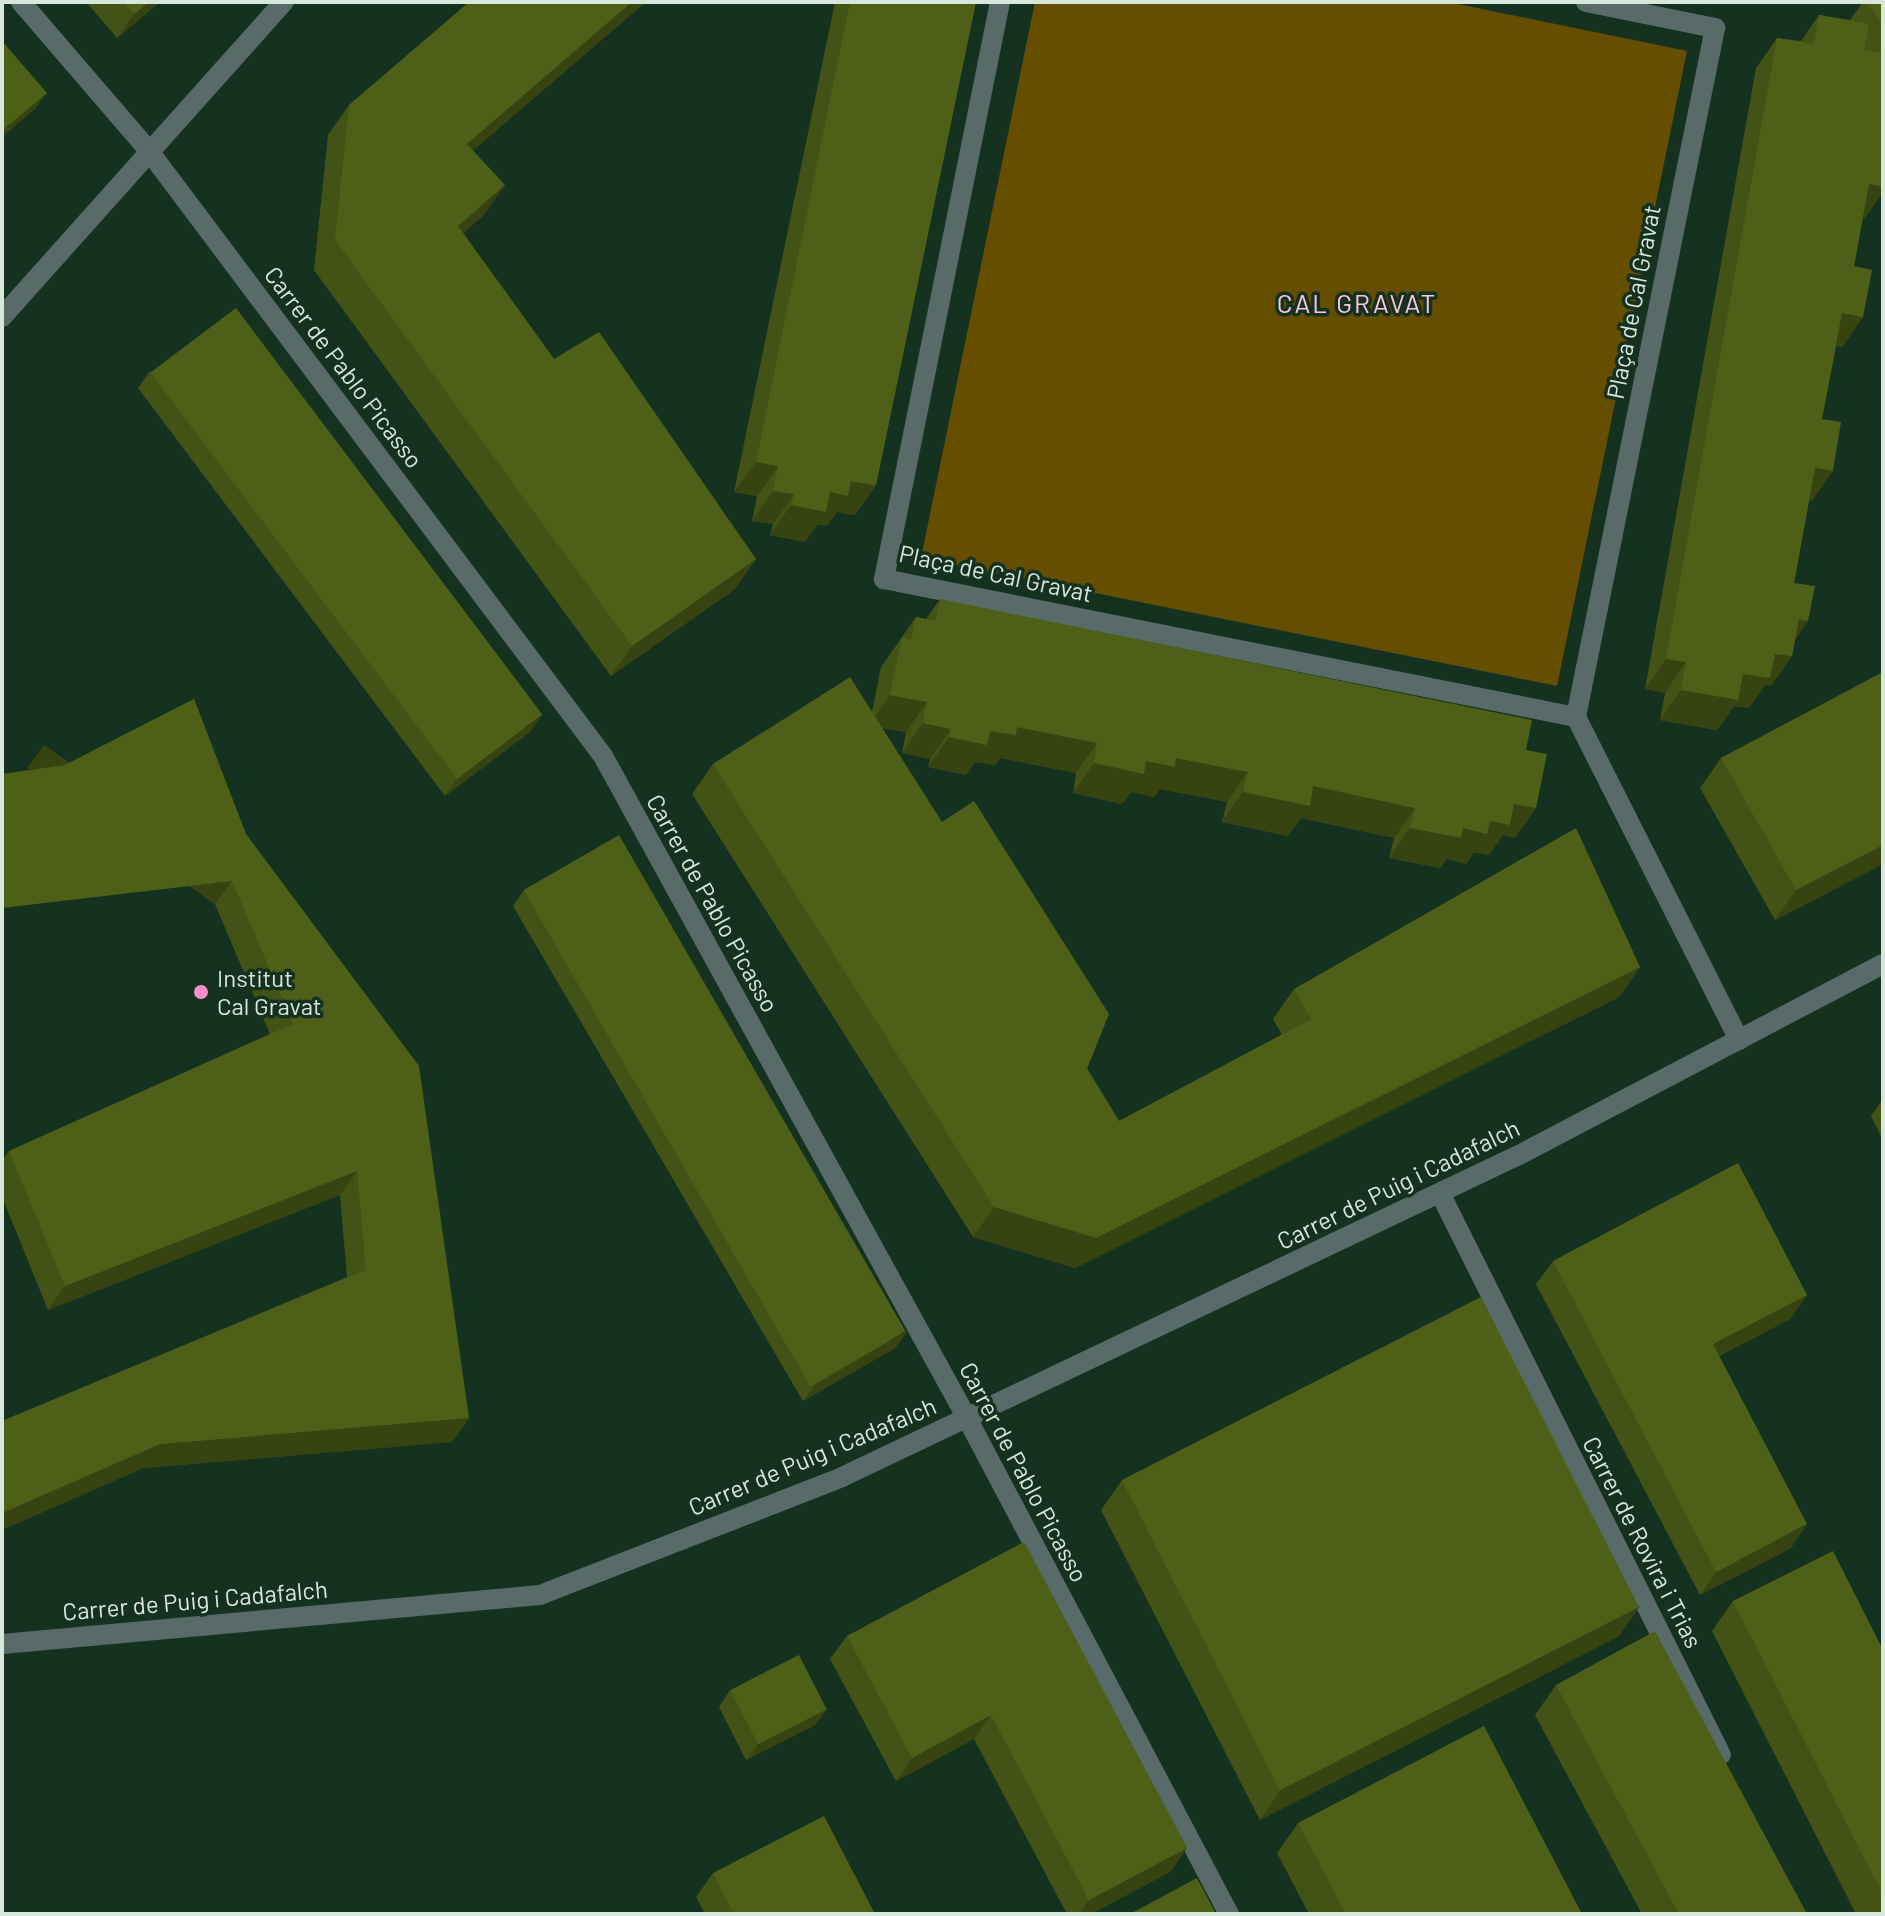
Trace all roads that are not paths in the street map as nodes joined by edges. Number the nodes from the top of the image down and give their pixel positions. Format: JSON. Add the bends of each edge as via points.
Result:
{"nodes":[{"id":1,"x":21,"y":2,"type":"edge"},
{"id":2,"x":284,"y":2,"type":"edge"},
{"id":3,"x":1000,"y":2,"type":"edge"},
{"id":4,"x":1586,"y":2,"type":"edge"},
{"id":5,"x":149,"y":151,"type":"junction"},
{"id":6,"x":2,"y":317,"type":"edge"},
{"id":7,"x":1576,"y":717,"type":"junction"},
{"id":8,"x":1883,"y":964,"type":"edge"},
{"id":9,"x":1739,"y":1040,"type":"junction"},
{"id":10,"x":1440,"y":1193,"type":"junction"},
{"id":11,"x":967,"y":1418,"type":"junction"},
{"id":12,"x":2,"y":1644,"type":"edge"},
{"id":13,"x":1731,"y":1776,"type":"edge"},
{"id":14,"x":1229,"y":1914,"type":"edge"}],
"edges":[{"from":1,"to":5,"type":"street","name":"Carrer de Pablo Picasso"},
{"from":2,"to":5,"type":"street"},
{"from":3,"to":7,"type":"street","name":"Plaça de Cal Gravat","via":[[884,579]]},
{"from":4,"to":7,"type":"street","name":"Plaça de Cal Gravat","via":[[1715,28]]},
{"from":5,"to":6,"type":"street"},
{"from":5,"to":11,"type":"street","name":"Carrer de Pablo Picasso","via":[[603,756]]},
{"from":7,"to":9,"type":"street"},
{"from":8,"to":9,"type":"street","name":"Carrer de Puig i Cadafalch"},
{"from":9,"to":10,"type":"street","name":"Carrer de Puig i Cadafalch"},
{"from":10,"to":11,"type":"street","name":"Carrer de Puig i Cadafalch"},
{"from":10,"to":13,"type":"street","name":"Carrer de Rovira i Trias"},
{"from":11,"to":12,"type":"street","name":"Carrer de Puig i Cadafalch","via":[[842,1477],[540,1595]]},
{"from":11,"to":14,"type":"street","name":"Carrer de Pablo Picasso"}]}
